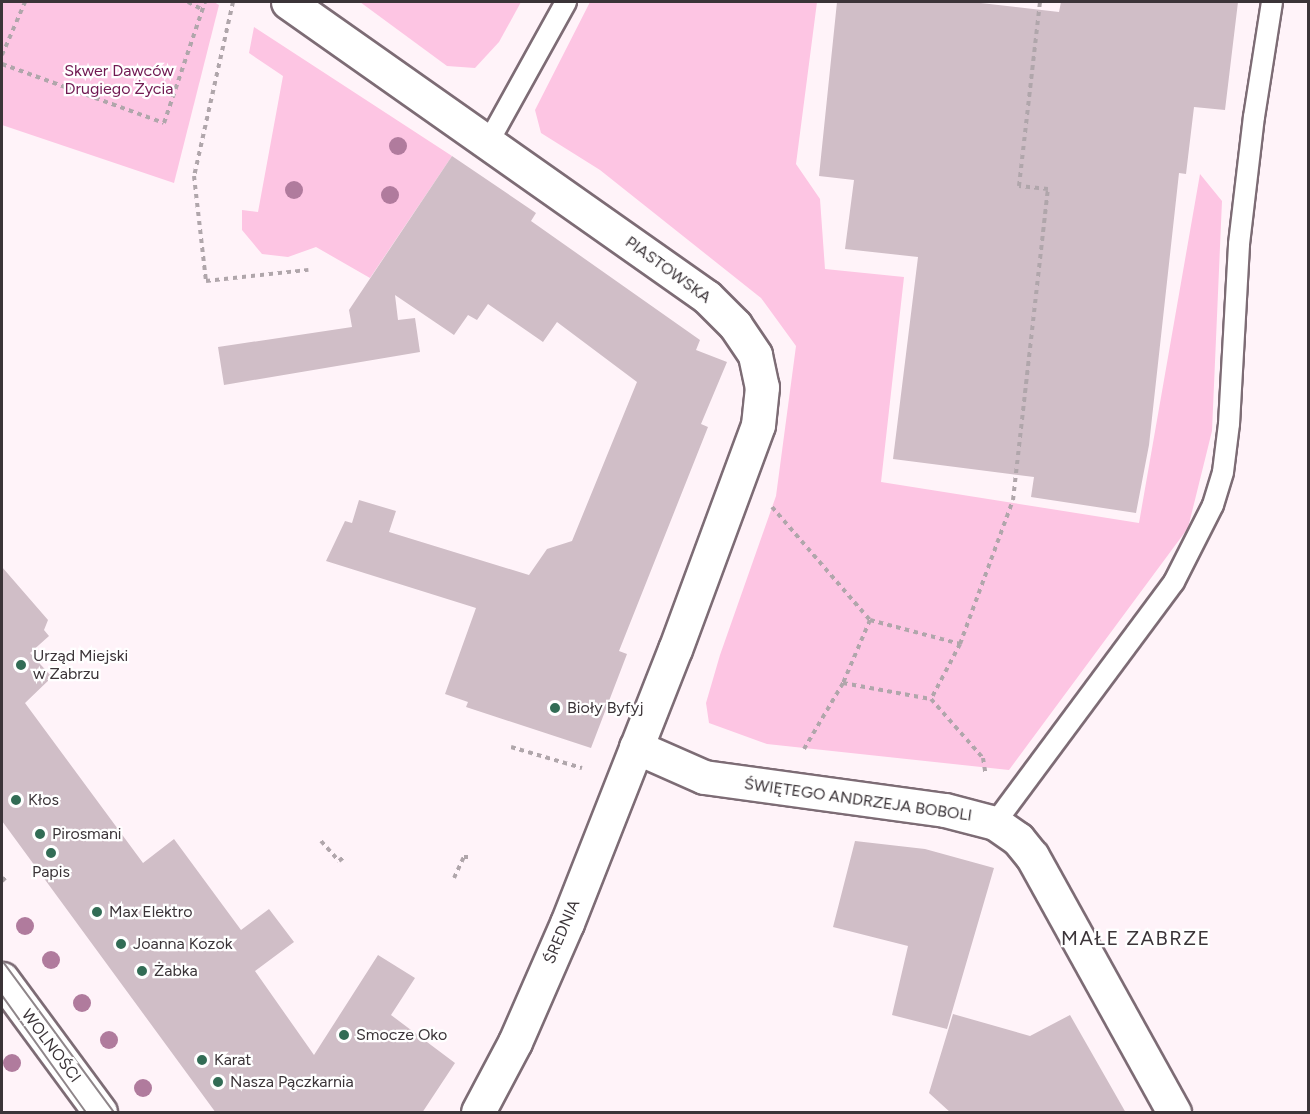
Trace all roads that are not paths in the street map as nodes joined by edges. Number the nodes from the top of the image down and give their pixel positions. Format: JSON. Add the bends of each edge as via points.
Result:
{"nodes":[{"id":1,"x":288,"y":2,"type":"edge"},
{"id":2,"x":566,"y":2,"type":"edge"},
{"id":3,"x":1272,"y":2,"type":"edge"},
{"id":4,"x":489,"y":141,"type":"junction"},
{"id":5,"x":636,"y":747,"type":"junction"},
{"id":6,"x":995,"y":824,"type":"junction"},
{"id":7,"x":2,"y":979,"type":"edge"},
{"id":8,"x":100,"y":1113,"type":"edge"},
{"id":9,"x":478,"y":1113,"type":"edge"},
{"id":10,"x":1174,"y":1113,"type":"edge"}],
"edges":[{"from":1,"to":4,"type":"street","name":"PIASTOWSKA"},
{"from":2,"to":4,"type":"lane"},
{"from":3,"to":6,"type":"lane","via":[[1239,244],[1230,424],[1223,472],[1213,505],[1174,582]]},
{"from":4,"to":5,"type":"street","name":"PIASTOWSKA","via":[[707,297],[735,325],[755,355],[762,387],[758,425]]},
{"from":5,"to":6,"type":"street","name":"ŚWIĘTEGO ANDRZEJA BOBOLI","via":[[704,777],[945,810]]},
{"from":5,"to":9,"type":"street","name":"ŚREDNIA","via":[[567,923],[515,1042]]},
{"from":6,"to":10,"type":"street","name":"ŚWIĘTEGO ANDRZEJA BOBOLI","via":[[1018,839],[1032,856]]},
{"from":7,"to":8,"type":"street","name":"WOLNOŚCI"}]}
